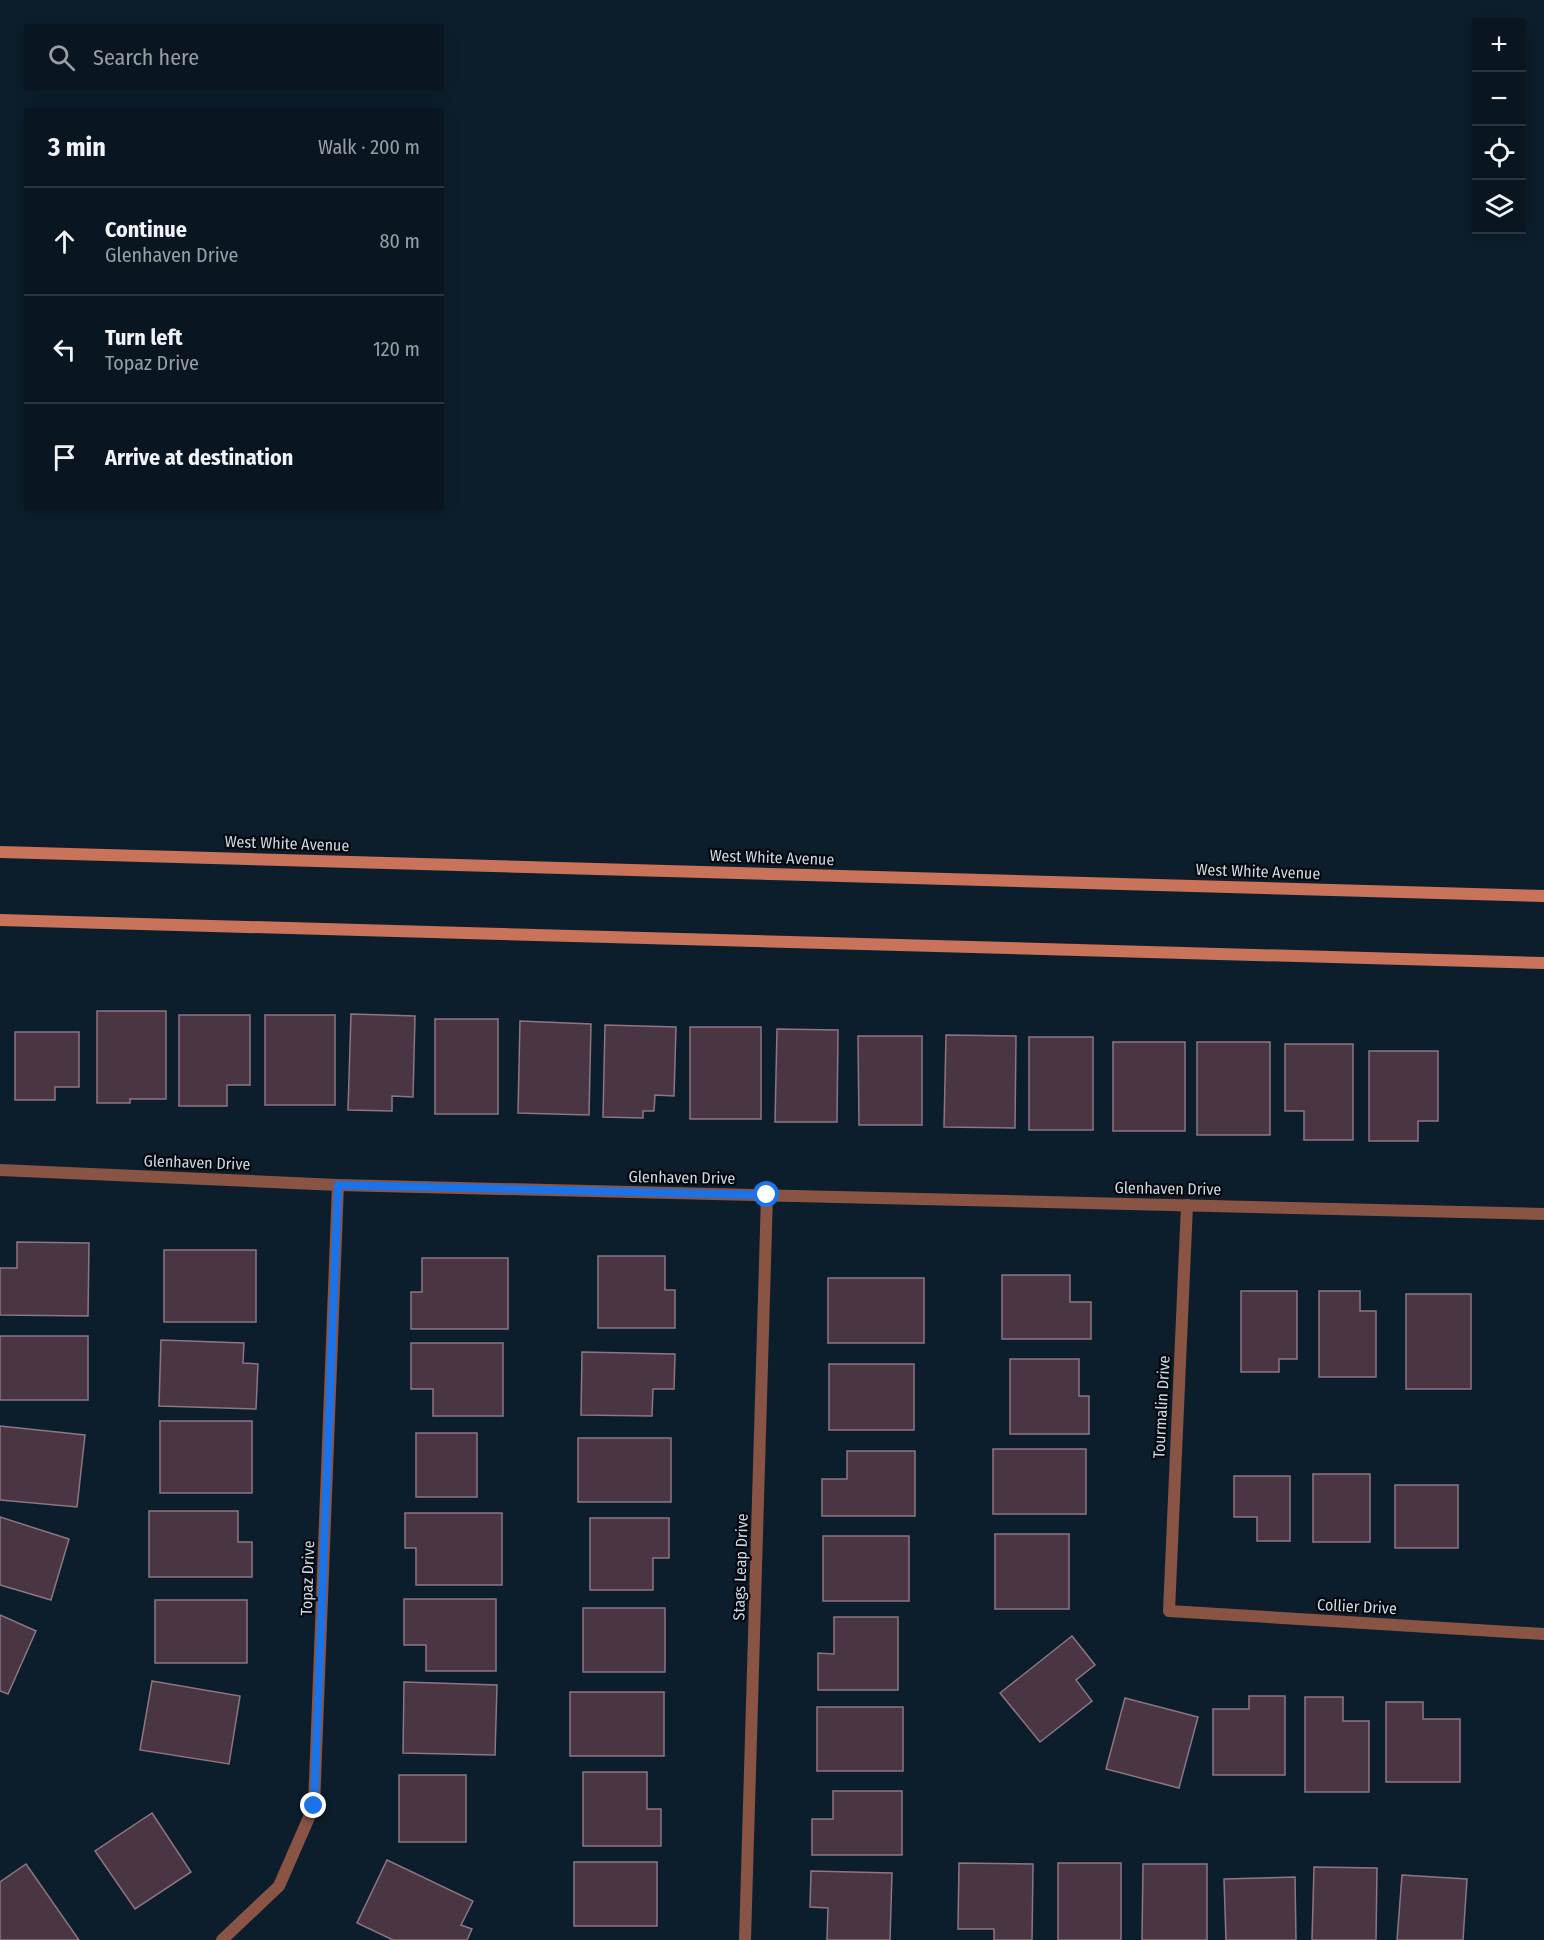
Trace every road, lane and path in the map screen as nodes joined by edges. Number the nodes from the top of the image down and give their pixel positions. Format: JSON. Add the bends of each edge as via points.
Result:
{"nodes":[{"id":1,"x":0,"y":852,"type":"edge"},
{"id":2,"x":1544,"y":896,"type":"edge"},
{"id":3,"x":0,"y":920,"type":"edge"},
{"id":4,"x":1544,"y":963,"type":"edge"},
{"id":5,"x":0,"y":1170,"type":"edge"},
{"id":6,"x":338,"y":1185,"type":"junction"},
{"id":7,"x":767,"y":1195,"type":"junction"},
{"id":8,"x":1186,"y":1205,"type":"junction"},
{"id":9,"x":1544,"y":1214,"type":"edge"},
{"id":10,"x":1169,"y":1611,"type":"joint"},
{"id":11,"x":1544,"y":1634,"type":"edge"},
{"id":12,"x":222,"y":1940,"type":"edge"},
{"id":13,"x":746,"y":1940,"type":"edge"}],
"edges":[{"from":1,"to":2,"type":"main road","name":"West White Avenue"},
{"from":3,"to":4,"type":"main road"},
{"from":5,"to":6,"type":"street","name":"Glenhaven Drive"},
{"from":6,"to":7,"type":"street","name":"Glenhaven Drive"},
{"from":6,"to":12,"type":"street","name":"Topaz Drive","via":[[314,1806],[279,1886]]},
{"from":7,"to":8,"type":"street","name":"Glenhaven Drive"},
{"from":7,"to":13,"type":"street","name":"Stags Leap Drive"},
{"from":8,"to":9,"type":"street","name":"Glenhaven Drive"},
{"from":8,"to":10,"type":"street","name":"Tourmalin Drive"},
{"from":10,"to":11,"type":"street","name":"Collier Drive"}]}
